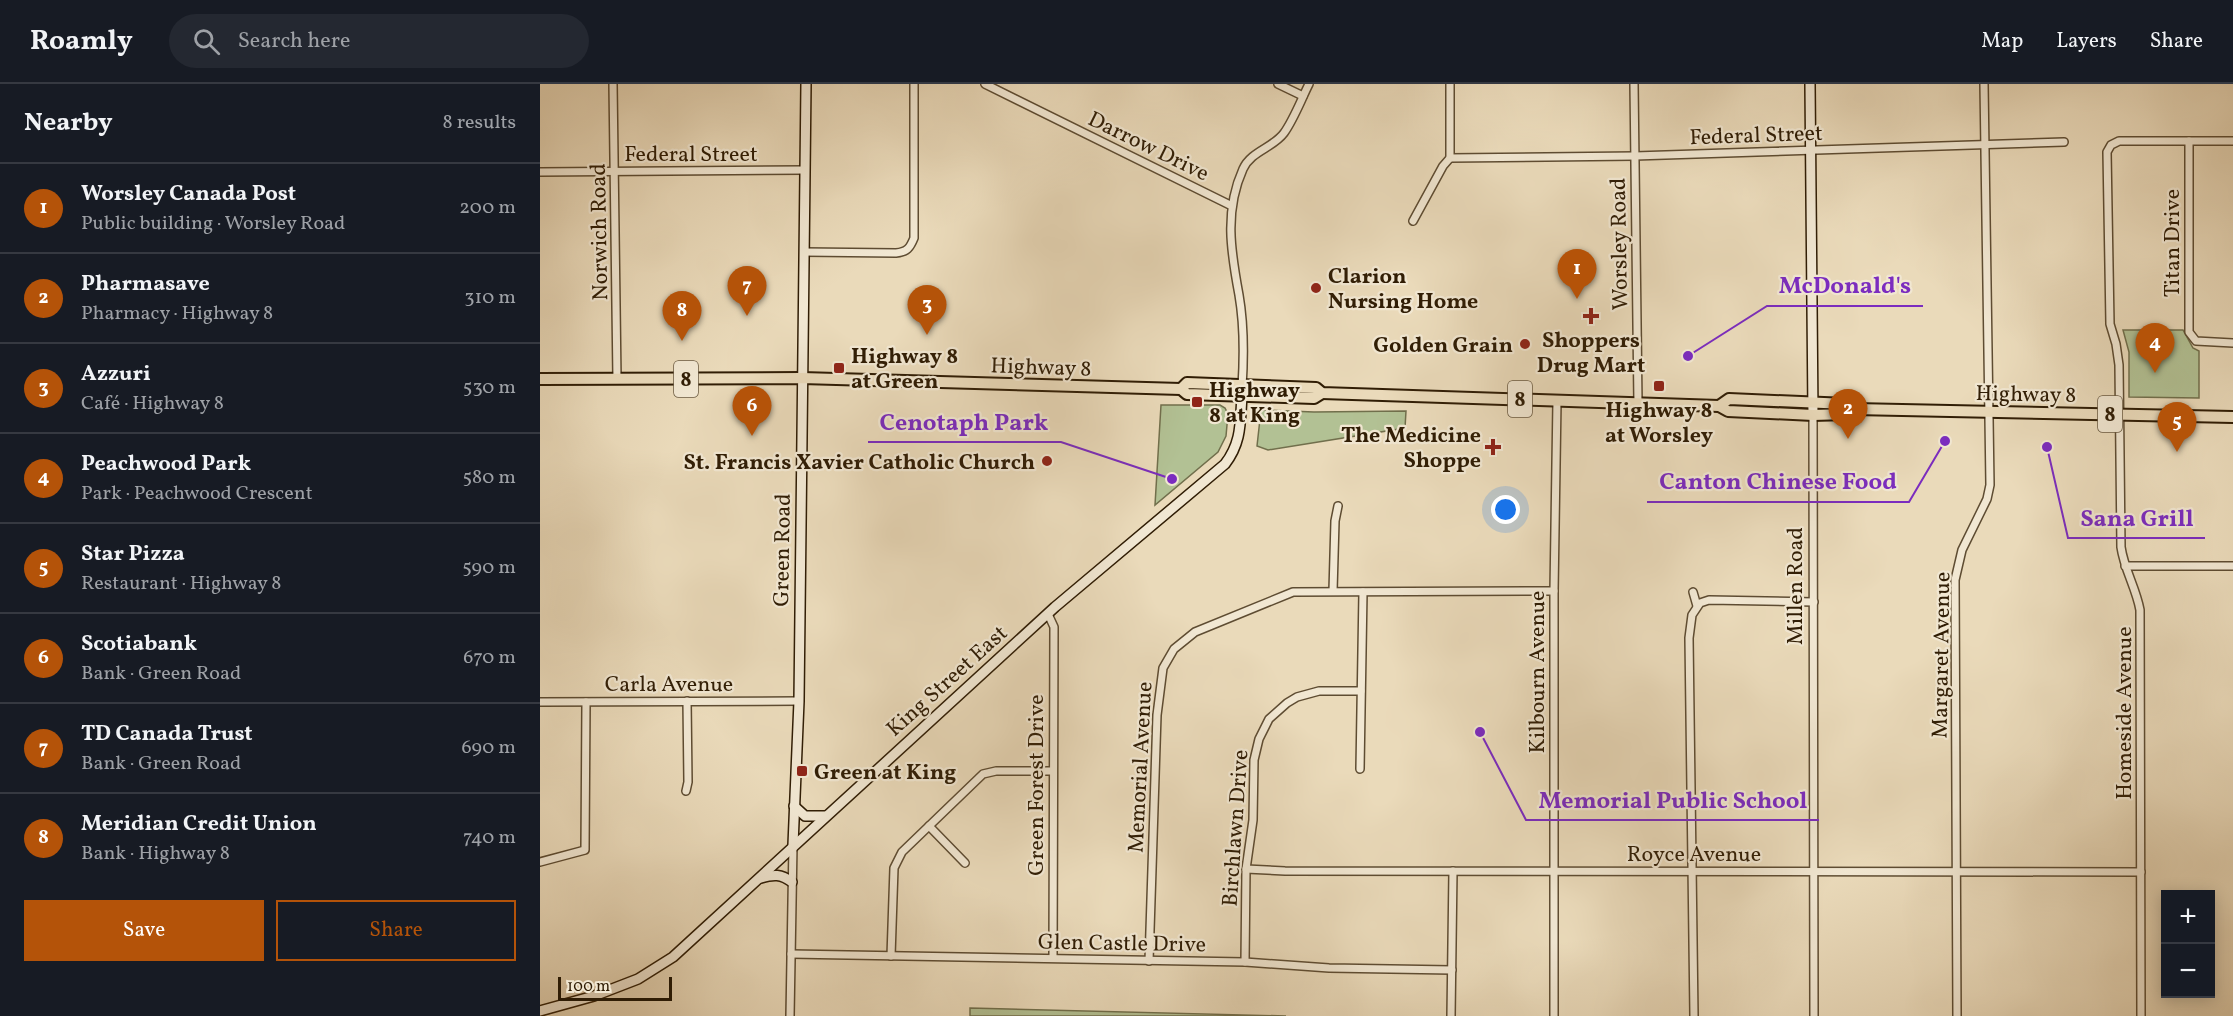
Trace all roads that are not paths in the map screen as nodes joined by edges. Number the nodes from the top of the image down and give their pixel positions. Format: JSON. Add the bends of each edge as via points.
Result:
{"nodes":[{"id":1,"x":613,"y":84,"type":"edge"},
{"id":2,"x":806,"y":84,"type":"edge"},
{"id":3,"x":914,"y":84,"type":"edge"},
{"id":4,"x":985,"y":84,"type":"edge"},
{"id":5,"x":1278,"y":84,"type":"edge"},
{"id":6,"x":1309,"y":84,"type":"edge"},
{"id":7,"x":1450,"y":84,"type":"edge"},
{"id":8,"x":1634,"y":84,"type":"edge"},
{"id":9,"x":1810,"y":84,"type":"edge"},
{"id":10,"x":1984,"y":84,"type":"edge"},
{"id":11,"x":1303,"y":96,"type":"junction"},
{"id":12,"x":2189,"y":141,"type":"junction"},
{"id":13,"x":2233,"y":141,"type":"edge"},
{"id":14,"x":2064,"y":142,"type":"dead end"},
{"id":15,"x":1984,"y":144,"type":"junction"},
{"id":16,"x":1811,"y":150,"type":"junction"},
{"id":17,"x":1635,"y":156,"type":"junction"},
{"id":18,"x":1450,"y":158,"type":"junction"},
{"id":19,"x":805,"y":170,"type":"junction"},
{"id":20,"x":615,"y":171,"type":"junction"},
{"id":21,"x":540,"y":172,"type":"edge"},
{"id":22,"x":1232,"y":206,"type":"junction"},
{"id":23,"x":1413,"y":221,"type":"dead end"},
{"id":24,"x":804,"y":252,"type":"junction"},
{"id":25,"x":2233,"y":343,"type":"edge"},
{"id":26,"x":802,"y":378,"type":"junction"},
{"id":27,"x":540,"y":379,"type":"edge"},
{"id":28,"x":617,"y":379,"type":"junction"},
{"id":29,"x":1242,"y":390,"type":"junction"},
{"id":30,"x":1557,"y":400,"type":"junction"},
{"id":31,"x":1813,"y":401,"type":"junction"},
{"id":32,"x":1638,"y":403,"type":"junction"},
{"id":33,"x":1719,"y":406,"type":"junction"},
{"id":34,"x":1854,"y":409,"type":"junction"},
{"id":35,"x":1987,"y":412,"type":"junction"},
{"id":36,"x":2119,"y":414,"type":"junction"},
{"id":37,"x":1813,"y":416,"type":"junction"},
{"id":38,"x":2233,"y":417,"type":"edge"},
{"id":39,"x":1338,"y":506,"type":"dead end"},
{"id":40,"x":2125,"y":566,"type":"junction"},
{"id":41,"x":2233,"y":566,"type":"edge"},
{"id":42,"x":1333,"y":591,"type":"junction"},
{"id":43,"x":1554,"y":591,"type":"junction"},
{"id":44,"x":1363,"y":592,"type":"junction"},
{"id":45,"x":1693,"y":592,"type":"dead end"},
{"id":46,"x":1814,"y":602,"type":"junction"},
{"id":47,"x":1697,"y":606,"type":"junction"},
{"id":48,"x":1048,"y":614,"type":"junction"},
{"id":49,"x":1361,"y":691,"type":"junction"},
{"id":50,"x":687,"y":700,"type":"junction"},
{"id":51,"x":799,"y":701,"type":"junction"},
{"id":52,"x":540,"y":702,"type":"edge"},
{"id":53,"x":585,"y":702,"type":"junction"},
{"id":54,"x":1360,"y":769,"type":"dead end"},
{"id":55,"x":1053,"y":771,"type":"junction"},
{"id":56,"x":686,"y":791,"type":"dead end"},
{"id":57,"x":794,"y":806,"type":"junction"},
{"id":58,"x":825,"y":816,"type":"junction"},
{"id":59,"x":929,"y":826,"type":"junction"},
{"id":60,"x":793,"y":845,"type":"junction"},
{"id":61,"x":540,"y":862,"type":"edge"},
{"id":62,"x":965,"y":863,"type":"dead end"},
{"id":63,"x":1246,"y":869,"type":"junction"},
{"id":64,"x":1453,"y":871,"type":"junction"},
{"id":65,"x":1554,"y":871,"type":"junction"},
{"id":66,"x":1814,"y":871,"type":"junction"},
{"id":67,"x":1692,"y":872,"type":"junction"},
{"id":68,"x":1957,"y":872,"type":"junction"},
{"id":69,"x":2141,"y":872,"type":"junction"},
{"id":70,"x":759,"y":878,"type":"junction"},
{"id":71,"x":792,"y":882,"type":"junction"},
{"id":72,"x":791,"y":954,"type":"junction"},
{"id":73,"x":891,"y":956,"type":"junction"},
{"id":74,"x":1053,"y":958,"type":"junction"},
{"id":75,"x":1149,"y":961,"type":"junction"},
{"id":76,"x":1245,"y":962,"type":"junction"},
{"id":77,"x":1452,"y":970,"type":"junction"},
{"id":78,"x":540,"y":1011,"type":"edge"},
{"id":79,"x":790,"y":1016,"type":"edge"},
{"id":80,"x":1451,"y":1016,"type":"edge"},
{"id":81,"x":1554,"y":1016,"type":"edge"},
{"id":82,"x":1694,"y":1016,"type":"edge"},
{"id":83,"x":1814,"y":1016,"type":"edge"},
{"id":84,"x":1957,"y":1016,"type":"edge"},
{"id":85,"x":2141,"y":1016,"type":"edge"}],
"edges":[{"from":1,"to":20,"type":"street","name":"Norwich Road"},
{"from":2,"to":19,"type":"street","name":"Green Road"},
{"from":3,"to":24,"type":"street","via":[[914,238],[909,248],[903,253]]},
{"from":4,"to":22,"type":"street","name":"Darrow Drive"},
{"from":5,"to":11,"type":"street"},
{"from":6,"to":11,"type":"street"},
{"from":7,"to":18,"type":"street"},
{"from":8,"to":17,"type":"street","name":"Worsley Road"},
{"from":9,"to":16,"type":"street","name":"Millen Road"},
{"from":10,"to":15,"type":"street","name":"Margaret Avenue"},
{"from":11,"to":22,"type":"street","via":[[1284,133],[1244,167]]},
{"from":12,"to":13,"type":"street","name":"Homeside Avenue"},
{"from":12,"to":25,"type":"street","name":"Titan Drive","via":[[2189,332],[2196,342]]},
{"from":12,"to":36,"type":"street","name":"Homeside Avenue","via":[[2118,141],[2107,152],[2110,324],[2119,365]]},
{"from":14,"to":15,"type":"street","name":"Federal Street"},
{"from":15,"to":16,"type":"street","name":"Federal Street"},
{"from":15,"to":35,"type":"street","name":"Margaret Avenue"},
{"from":16,"to":17,"type":"street","name":"Federal Street"},
{"from":16,"to":31,"type":"street","name":"Millen Road"},
{"from":17,"to":18,"type":"street","name":"Federal Street"},
{"from":17,"to":32,"type":"street","name":"Worsley Road"},
{"from":18,"to":23,"type":"street"},
{"from":19,"to":20,"type":"street","name":"Federal Street"},
{"from":19,"to":24,"type":"street","name":"Green Road"},
{"from":20,"to":21,"type":"street","name":"Federal Street"},
{"from":20,"to":28,"type":"street","name":"Norwich Road"},
{"from":22,"to":29,"type":"street","via":[[1231,249],[1242,319]]},
{"from":24,"to":26,"type":"street","name":"Green Road"},
{"from":26,"to":28,"type":"main road","name":"Highway 8","number":"8"},
{"from":26,"to":29,"type":"main road","name":"Highway 8","number":"8","via":[[1181,389],[1187,394]]},
{"from":26,"to":51,"type":"street","name":"Green Road"},
{"from":27,"to":28,"type":"main road","name":"Highway 8","number":"8"},
{"from":29,"to":30,"type":"main road","name":"Highway 8","number":"8","via":[[1314,398],[1322,393]]},
{"from":29,"to":48,"type":"street","name":"King Street East","via":[[1238,440],[1225,464]]},
{"from":30,"to":32,"type":"main road","name":"Highway 8","number":"8"},
{"from":30,"to":43,"type":"street","name":"Kilbourn Avenue"},
{"from":31,"to":33,"type":"main road","name":"Highway 8","number":"8","via":[[1729,399]]},
{"from":31,"to":34,"type":"main road","name":"Highway 8","number":"8","via":[[1847,404]]},
{"from":31,"to":37,"type":"street","name":"Millen Road"},
{"from":32,"to":33,"type":"main road","name":"Highway 8","number":"8"},
{"from":33,"to":37,"type":"main road","name":"Highway 8","number":"8","via":[[1728,411]]},
{"from":34,"to":35,"type":"main road","name":"Highway 8","number":"8"},
{"from":34,"to":37,"type":"main road","name":"Highway 8","number":"8","via":[[1847,414]]},
{"from":35,"to":36,"type":"main road","name":"Highway 8","number":"8"},
{"from":35,"to":68,"type":"street","name":"Margaret Avenue","via":[[1987,499],[1962,550],[1955,580]]},
{"from":36,"to":38,"type":"main road","name":"Highway 8","number":"8"},
{"from":36,"to":40,"type":"street","name":"Homeside Avenue","via":[[2121,547]]},
{"from":37,"to":46,"type":"street","name":"Millen Road"},
{"from":39,"to":42,"type":"street"},
{"from":40,"to":41,"type":"street"},
{"from":40,"to":69,"type":"street","name":"Homeside Avenue","via":[[2140,610]]},
{"from":42,"to":44,"type":"street","name":"Memorial Avenue"},
{"from":42,"to":75,"type":"street","name":"Memorial Avenue","via":[[1293,592],[1195,632],[1174,649],[1163,668],[1156,716]]},
{"from":43,"to":44,"type":"street","name":"Memorial Avenue"},
{"from":43,"to":65,"type":"street","name":"Kilbourn Avenue"},
{"from":44,"to":49,"type":"street"},
{"from":45,"to":47,"type":"street"},
{"from":46,"to":47,"type":"street","via":[[1709,600]]},
{"from":46,"to":66,"type":"street","name":"Millen Road"},
{"from":47,"to":67,"type":"street","via":[[1689,638]]},
{"from":48,"to":55,"type":"street","name":"Green Forest Drive","via":[[1054,627]]},
{"from":48,"to":58,"type":"street","name":"King Street East"},
{"from":49,"to":54,"type":"street"},
{"from":49,"to":63,"type":"street","name":"Birchlawn Drive","via":[[1308,694],[1287,702],[1269,719],[1255,749],[1253,820]]},
{"from":50,"to":51,"type":"street","name":"Carla Avenue"},
{"from":50,"to":53,"type":"street","name":"Carla Avenue"},
{"from":50,"to":56,"type":"street"},
{"from":51,"to":57,"type":"street","name":"Green Road"},
{"from":52,"to":53,"type":"street","name":"Carla Avenue"},
{"from":53,"to":61,"type":"street","via":[[585,850]]},
{"from":55,"to":59,"type":"street","via":[[987,772]]},
{"from":55,"to":74,"type":"street","name":"Green Forest Drive"},
{"from":57,"to":58,"type":"street","via":[[805,816]]},
{"from":57,"to":60,"type":"street","name":"Green Road"},
{"from":58,"to":60,"type":"street","name":"King Street East"},
{"from":59,"to":62,"type":"street"},
{"from":59,"to":73,"type":"street","via":[[902,852],[894,868]]},
{"from":60,"to":70,"type":"street","name":"King Street East"},
{"from":60,"to":71,"type":"street","name":"Green Road"},
{"from":63,"to":64,"type":"street","name":"Royce Avenue"},
{"from":63,"to":76,"type":"street","name":"Birchlawn Drive"},
{"from":64,"to":65,"type":"street","name":"Royce Avenue"},
{"from":64,"to":77,"type":"street"},
{"from":65,"to":67,"type":"street","name":"Royce Avenue"},
{"from":65,"to":81,"type":"street","name":"Kilbourn Avenue"},
{"from":66,"to":67,"type":"street","name":"Royce Avenue"},
{"from":66,"to":68,"type":"street","name":"Royce Avenue"},
{"from":66,"to":83,"type":"street","name":"Millen Road"},
{"from":67,"to":82,"type":"street"},
{"from":68,"to":69,"type":"street","name":"Royce Avenue"},
{"from":68,"to":84,"type":"street","name":"Margaret Avenue"},
{"from":69,"to":85,"type":"street","name":"Homeside Avenue"},
{"from":70,"to":71,"type":"street","via":[[783,875]]},
{"from":70,"to":78,"type":"street","name":"King Street East","via":[[673,957],[638,979]]},
{"from":71,"to":72,"type":"street","name":"Green Road"},
{"from":72,"to":73,"type":"street","name":"Glen Castle Drive"},
{"from":72,"to":79,"type":"street","name":"Green Road"},
{"from":73,"to":74,"type":"street","name":"Glen Castle Drive"},
{"from":74,"to":75,"type":"street","name":"Glen Castle Drive"},
{"from":75,"to":76,"type":"street","name":"Glen Castle Drive"},
{"from":76,"to":77,"type":"street","name":"Glen Castle Drive","via":[[1329,969]]},
{"from":77,"to":80,"type":"street"}]}
